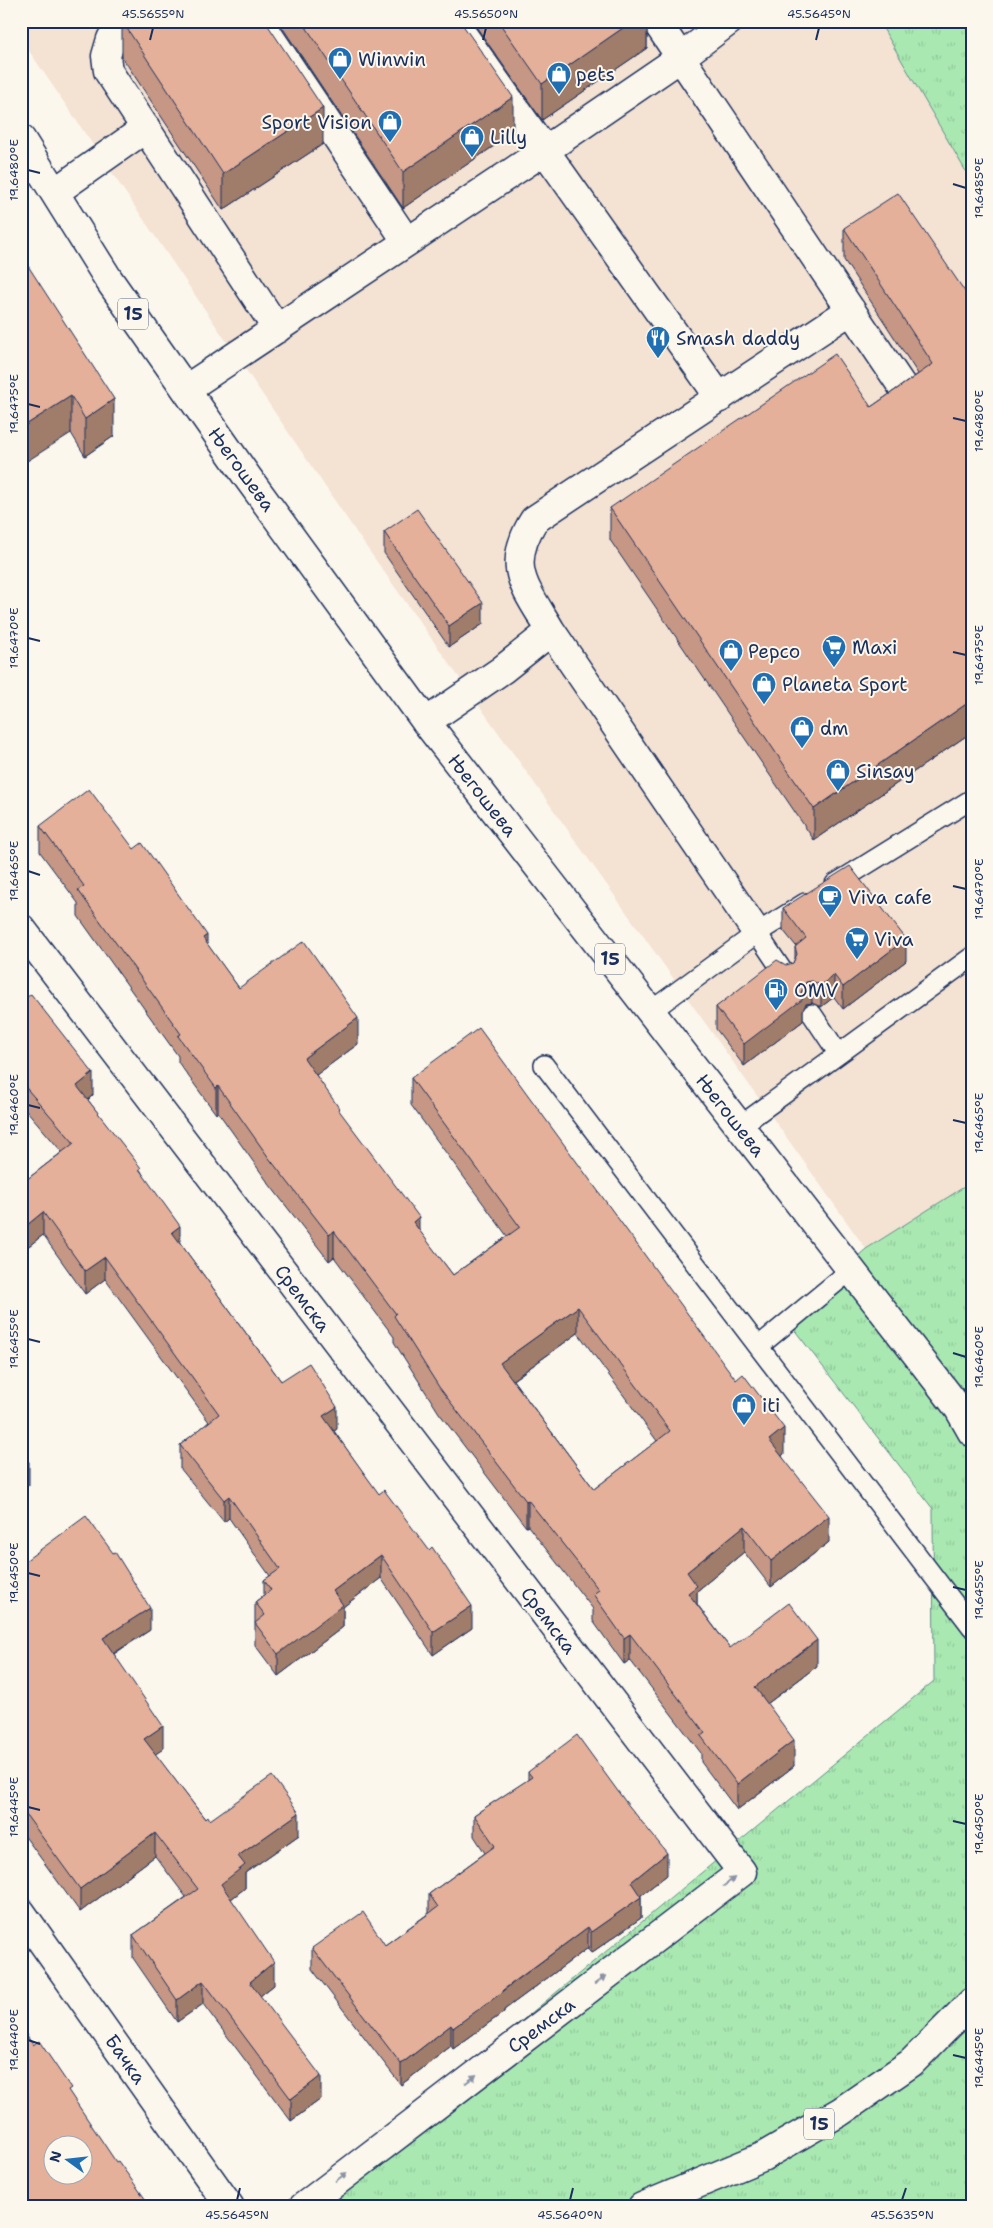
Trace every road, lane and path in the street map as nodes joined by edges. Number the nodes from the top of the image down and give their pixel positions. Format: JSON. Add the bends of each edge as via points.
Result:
{"nodes":[{"id":1,"x":137,"y":21,"type":"edge"},
{"id":2,"x":259,"y":21,"type":"edge"},
{"id":3,"x":453,"y":21,"type":"edge"},
{"id":4,"x":656,"y":21,"type":"edge"},
{"id":5,"x":729,"y":21,"type":"edge"},
{"id":6,"x":680,"y":58,"type":"junction"},
{"id":7,"x":146,"y":128,"type":"junction"},
{"id":8,"x":21,"y":139,"type":"edge"},
{"id":9,"x":544,"y":151,"type":"junction"},
{"id":10,"x":54,"y":192,"type":"junction"},
{"id":11,"x":407,"y":242,"type":"junction"},
{"id":12,"x":851,"y":310,"type":"junction"},
{"id":13,"x":277,"y":329,"type":"junction"},
{"id":14,"x":186,"y":389,"type":"junction"},
{"id":15,"x":906,"y":392,"type":"edge"},
{"id":16,"x":720,"y":398,"type":"junction"},
{"id":17,"x":551,"y":631,"type":"junction"},
{"id":18,"x":426,"y":722,"type":"junction"},
{"id":19,"x":972,"y":799,"type":"edge"},
{"id":20,"x":21,"y":928,"type":"edge"},
{"id":21,"x":757,"y":933,"type":"junction"},
{"id":22,"x":972,"y":957,"type":"edge"},
{"id":23,"x":786,"y":976,"type":"edge"},
{"id":24,"x":650,"y":1011,"type":"junction"},
{"id":25,"x":812,"y":1014,"type":"dead end"},
{"id":26,"x":838,"y":1054,"type":"junction"},
{"id":27,"x":544,"y":1065,"type":"dead end"},
{"id":28,"x":740,"y":1126,"type":"junction"},
{"id":29,"x":851,"y":1270,"type":"junction"},
{"id":30,"x":759,"y":1346,"type":"junction"},
{"id":31,"x":972,"y":1432,"type":"edge"},
{"id":32,"x":972,"y":1627,"type":"edge"},
{"id":33,"x":21,"y":1912,"type":"edge"},
{"id":34,"x":972,"y":2002,"type":"edge"},
{"id":35,"x":230,"y":2207,"type":"edge"},
{"id":36,"x":303,"y":2207,"type":"edge"},
{"id":37,"x":642,"y":2207,"type":"edge"}],
"edges":[{"from":1,"to":7,"type":"street","via":[[111,39],[106,56],[108,71]]},
{"from":2,"to":11,"type":"street"},
{"from":3,"to":9,"type":"street"},
{"from":4,"to":6,"type":"street"},
{"from":5,"to":6,"type":"street"},
{"from":6,"to":9,"type":"street"},
{"from":6,"to":12,"type":"street"},
{"from":7,"to":10,"type":"street"},
{"from":7,"to":13,"type":"street"},
{"from":8,"to":10,"type":"street","name":"Његошева","number":"15"},
{"from":9,"to":11,"type":"street"},
{"from":9,"to":16,"type":"street"},
{"from":10,"to":14,"type":"street","name":"Његошева","number":"15","via":[[109,280]]},
{"from":11,"to":13,"type":"street"},
{"from":12,"to":15,"type":"street"},
{"from":12,"to":16,"type":"street"},
{"from":13,"to":14,"type":"street"},
{"from":14,"to":18,"type":"street","name":"Његошева","number":"15"},
{"from":16,"to":17,"type":"street","via":[[534,520],[522,538],[518,558],[521,579]]},
{"from":17,"to":18,"type":"street","via":[[502,670]]},
{"from":17,"to":21,"type":"street"},
{"from":18,"to":24,"type":"street","name":"Његошева","number":"15"},
{"from":19,"to":21,"type":"lane"},
{"from":36,"to":20,"type":"street","name":"Сремска","one_way":true,"via":[[742,1872]]},
{"from":21,"to":23,"type":"lane"},
{"from":21,"to":24,"type":"lane"},
{"from":22,"to":26,"type":"lane"},
{"from":24,"to":28,"type":"street","name":"Његошева","number":"15"},
{"from":25,"to":26,"type":"lane"},
{"from":26,"to":28,"type":"lane"},
{"from":27,"to":30,"type":"lane"},
{"from":28,"to":29,"type":"street","name":"Његошева","number":"15"},
{"from":29,"to":30,"type":"lane"},
{"from":29,"to":31,"type":"street","name":"Његошева","number":"15","via":[[959,1408]]},
{"from":30,"to":32,"type":"lane"},
{"from":33,"to":35,"type":"street","name":"Бачка"},
{"from":34,"to":37,"type":"street","number":"15","via":[[911,2063],[840,2112],[762,2157]]}]}
